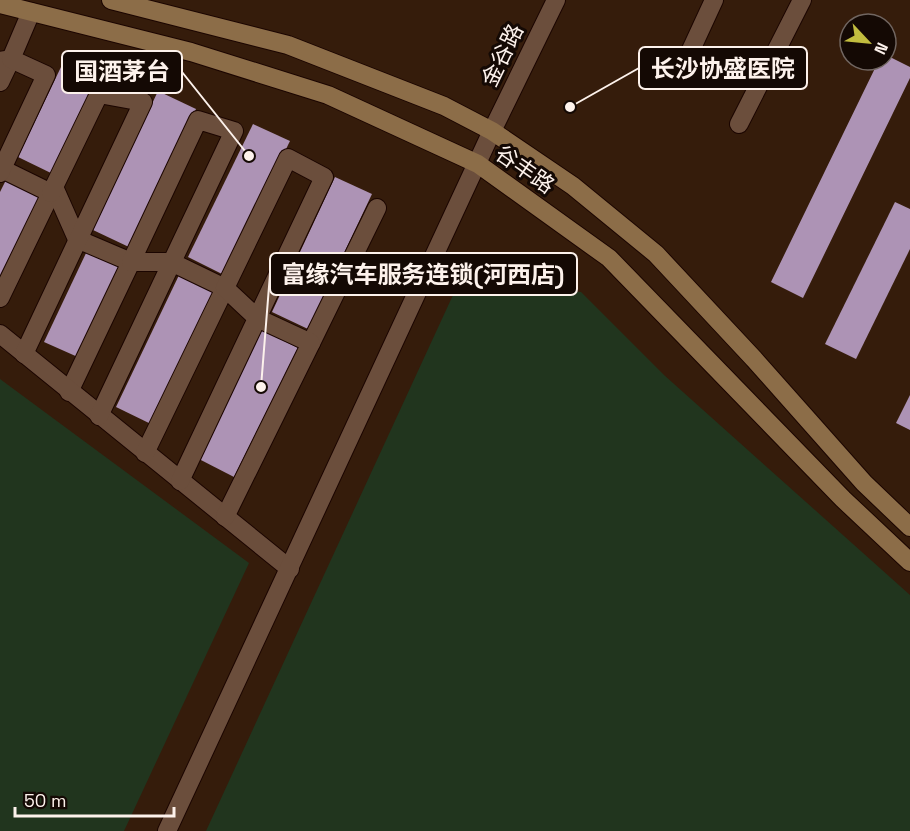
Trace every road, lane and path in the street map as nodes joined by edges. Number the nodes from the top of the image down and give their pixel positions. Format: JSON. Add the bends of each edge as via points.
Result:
{"nodes":[{"id":1,"x":111,"y":0,"type":"edge"},
{"id":2,"x":556,"y":0,"type":"edge"},
{"id":3,"x":714,"y":0,"type":"edge"},
{"id":4,"x":802,"y":0,"type":"edge"},
{"id":5,"x":0,"y":4,"type":"edge"},
{"id":6,"x":31,"y":12,"type":"junction"},
{"id":7,"x":5,"y":60,"type":"edge"},
{"id":8,"x":678,"y":78,"type":"dead end"},
{"id":9,"x":0,"y":82,"type":"edge"},
{"id":10,"x":739,"y":124,"type":"dead end"},
{"id":11,"x":492,"y":131,"type":"junction"},
{"id":12,"x":478,"y":165,"type":"junction"},
{"id":13,"x":1,"y":170,"type":"edge"},
{"id":14,"x":52,"y":190,"type":"junction"},
{"id":15,"x":377,"y":208,"type":"dead end"},
{"id":16,"x":77,"y":239,"type":"junction"},
{"id":17,"x":131,"y":262,"type":"junction"},
{"id":18,"x":171,"y":262,"type":"junction"},
{"id":19,"x":225,"y":288,"type":"junction"},
{"id":20,"x":0,"y":298,"type":"edge"},
{"id":21,"x":257,"y":318,"type":"junction"},
{"id":22,"x":0,"y":334,"type":"edge"},
{"id":23,"x":311,"y":343,"type":"junction"},
{"id":24,"x":24,"y":354,"type":"junction"},
{"id":25,"x":69,"y":392,"type":"junction"},
{"id":26,"x":99,"y":416,"type":"junction"},
{"id":27,"x":145,"y":453,"type":"junction"},
{"id":28,"x":180,"y":481,"type":"junction"},
{"id":29,"x":225,"y":517,"type":"junction"},
{"id":30,"x":910,"y":527,"type":"edge"},
{"id":31,"x":910,"y":562,"type":"edge"},
{"id":32,"x":290,"y":568,"type":"junction"},
{"id":33,"x":167,"y":831,"type":"edge"}],
"edges":[{"from":1,"to":11,"type":"street","name":"谷丰路","via":[[288,45],[444,106]]},
{"from":2,"to":11,"type":"street","name":"金谷路"},
{"from":3,"to":8,"type":"street"},
{"from":4,"to":10,"type":"street"},
{"from":5,"to":6,"type":"street","name":"谷丰路"},
{"from":6,"to":7,"type":"street"},
{"from":6,"to":12,"type":"street","name":"谷丰路","via":[[191,52],[328,95]]},
{"from":7,"to":9,"type":"street"},
{"from":7,"to":13,"type":"street","via":[[46,75]]},
{"from":11,"to":12,"type":"street","name":"金谷路"},
{"from":11,"to":30,"type":"street","name":"谷丰路","via":[[573,186],[656,254],[864,483]]},
{"from":12,"to":31,"type":"street","name":"谷丰路","via":[[609,258],[843,499]]},
{"from":12,"to":32,"type":"street","name":"金谷路"},
{"from":13,"to":14,"type":"street"},
{"from":14,"to":16,"type":"street"},
{"from":14,"to":16,"type":"street","via":[[99,94],[143,102]]},
{"from":14,"to":20,"type":"street"},
{"from":15,"to":23,"type":"street"},
{"from":16,"to":17,"type":"street"},
{"from":16,"to":24,"type":"street"},
{"from":17,"to":18,"type":"street"},
{"from":17,"to":18,"type":"street","via":[[198,120],[234,131]]},
{"from":17,"to":25,"type":"street"},
{"from":18,"to":19,"type":"street"},
{"from":18,"to":26,"type":"street"},
{"from":19,"to":21,"type":"street"},
{"from":19,"to":21,"type":"street","via":[[288,158],[324,177]]},
{"from":19,"to":27,"type":"street"},
{"from":21,"to":23,"type":"street"},
{"from":21,"to":28,"type":"street"},
{"from":22,"to":24,"type":"street"},
{"from":23,"to":29,"type":"street"},
{"from":24,"to":25,"type":"street"},
{"from":25,"to":26,"type":"street"},
{"from":26,"to":27,"type":"street"},
{"from":27,"to":28,"type":"street"},
{"from":28,"to":29,"type":"street"},
{"from":29,"to":32,"type":"street"},
{"from":32,"to":33,"type":"street","name":"金谷路"}]}
